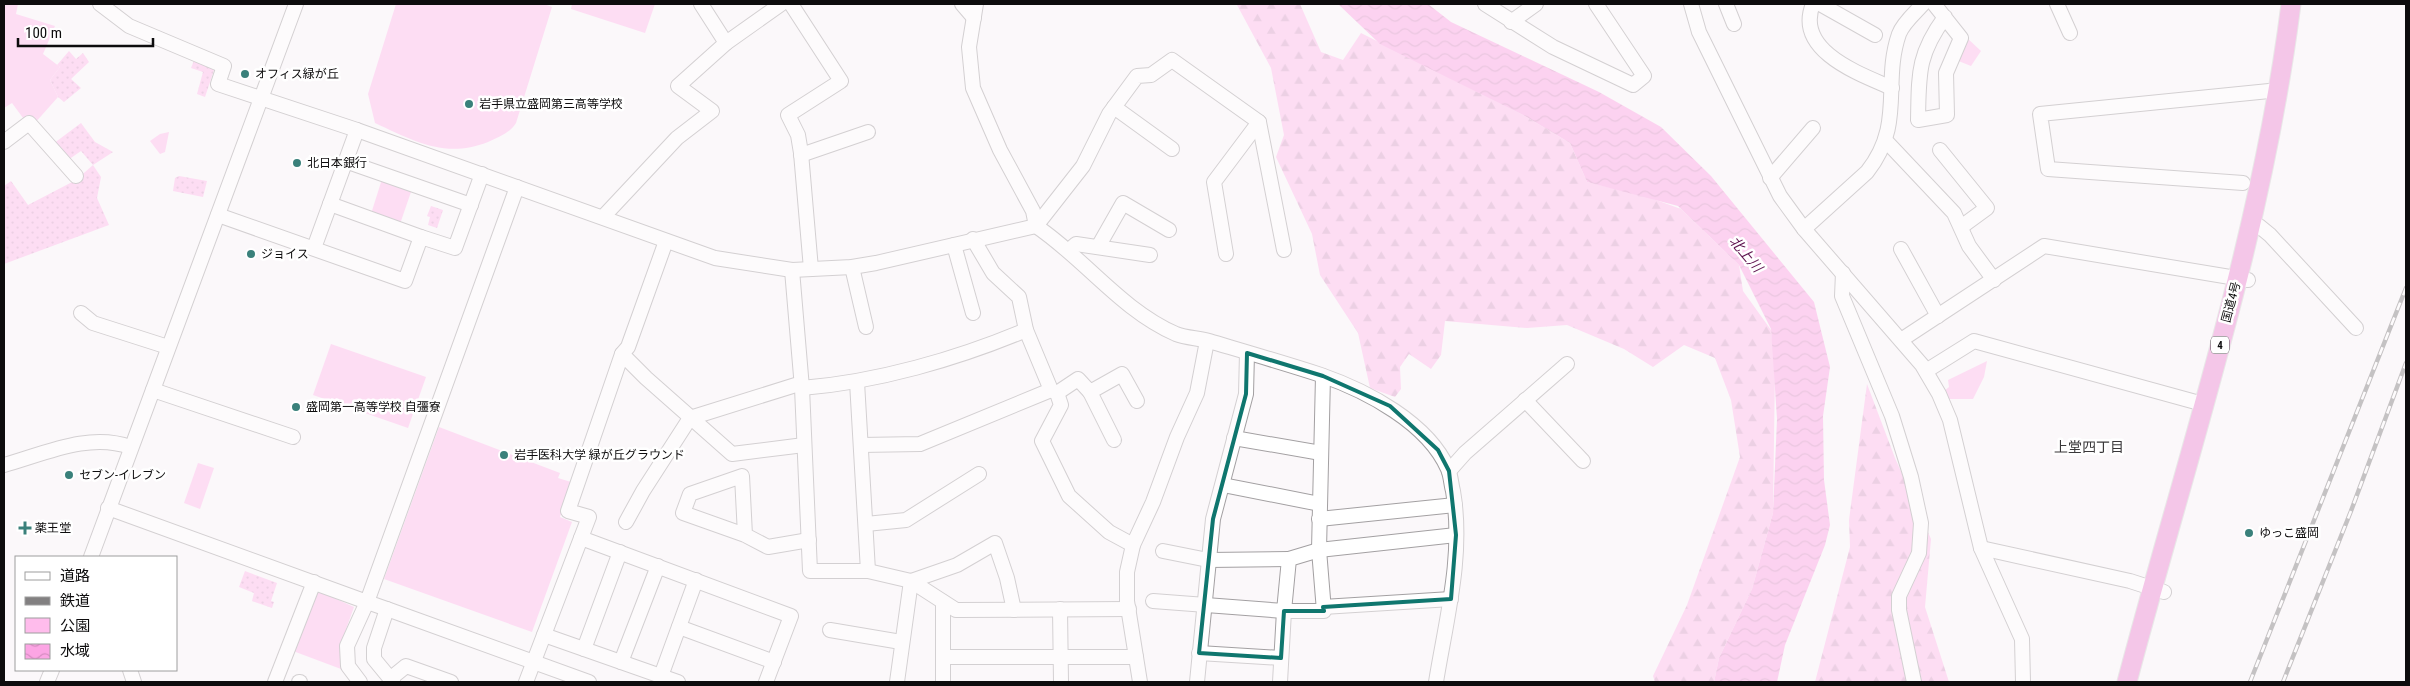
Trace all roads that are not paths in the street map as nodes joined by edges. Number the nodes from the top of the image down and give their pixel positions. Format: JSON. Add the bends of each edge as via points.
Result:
{"nodes":[{"id":1,"x":100,"y":4,"type":"edge"},
{"id":2,"x":296,"y":4,"type":"edge"},
{"id":3,"x":702,"y":4,"type":"edge"},
{"id":4,"x":781,"y":4,"type":"edge"},
{"id":5,"x":791,"y":4,"type":"edge"},
{"id":6,"x":962,"y":4,"type":"edge"},
{"id":7,"x":976,"y":4,"type":"edge"},
{"id":8,"x":1485,"y":4,"type":"edge"},
{"id":9,"x":1536,"y":4,"type":"edge"},
{"id":10,"x":1596,"y":4,"type":"edge"},
{"id":11,"x":1691,"y":4,"type":"edge"},
{"id":12,"x":1726,"y":4,"type":"edge"},
{"id":13,"x":1813,"y":4,"type":"edge"},
{"id":14,"x":1820,"y":4,"type":"edge"},
{"id":15,"x":1923,"y":4,"type":"edge"},
{"id":16,"x":1934,"y":4,"type":"edge"},
{"id":17,"x":2057,"y":4,"type":"edge"},
{"id":18,"x":2291,"y":4,"type":"edge"},
{"id":19,"x":2301,"y":4,"type":"edge"},
{"id":20,"x":1945,"y":17,"type":"junction"},
{"id":21,"x":974,"y":18,"type":"junction"},
{"id":22,"x":1511,"y":22,"type":"junction"},
{"id":23,"x":1734,"y":24,"type":"dead end"},
{"id":24,"x":2070,"y":34,"type":"dead end"},
{"id":25,"x":1875,"y":35,"type":"dead end"},
{"id":26,"x":726,"y":44,"type":"junction"},
{"id":27,"x":1892,"y":88,"type":"junction"},
{"id":28,"x":2279,"y":90,"type":"junction"},
{"id":29,"x":262,"y":97,"type":"junction"},
{"id":30,"x":1114,"y":107,"type":"junction"},
{"id":31,"x":1259,"y":122,"type":"junction"},
{"id":32,"x":1812,"y":128,"type":"dead end"},
{"id":33,"x":356,"y":130,"type":"junction"},
{"id":34,"x":868,"y":132,"type":"dead end"},
{"id":35,"x":1885,"y":140,"type":"junction"},
{"id":36,"x":4,"y":142,"type":"edge"},
{"id":37,"x":1172,"y":149,"type":"dead end"},
{"id":38,"x":1940,"y":150,"type":"dead end"},
{"id":39,"x":801,"y":155,"type":"junction"},
{"id":40,"x":345,"y":161,"type":"junction"},
{"id":41,"x":482,"y":174,"type":"junction"},
{"id":42,"x":76,"y":176,"type":"dead end"},
{"id":43,"x":1770,"y":178,"type":"junction"},
{"id":44,"x":2243,"y":183,"type":"dead end"},
{"id":45,"x":517,"y":187,"type":"junction"},
{"id":46,"x":330,"y":204,"type":"junction"},
{"id":47,"x":471,"y":205,"type":"junction"},
{"id":48,"x":218,"y":215,"type":"junction"},
{"id":49,"x":604,"y":217,"type":"junction"},
{"id":50,"x":1036,"y":226,"type":"junction"},
{"id":51,"x":2259,"y":226,"type":"junction"},
{"id":52,"x":1961,"y":227,"type":"junction"},
{"id":53,"x":1804,"y":228,"type":"junction"},
{"id":54,"x":1169,"y":230,"type":"dead end"},
{"id":55,"x":421,"y":236,"type":"junction"},
{"id":56,"x":974,"y":239,"type":"junction"},
{"id":57,"x":666,"y":241,"type":"junction"},
{"id":58,"x":954,"y":245,"type":"junction"},
{"id":59,"x":314,"y":248,"type":"junction"},
{"id":60,"x":1098,"y":248,"type":"junction"},
{"id":61,"x":1901,"y":249,"type":"dead end"},
{"id":62,"x":1069,"y":250,"type":"junction"},
{"id":63,"x":1284,"y":250,"type":"dead end"},
{"id":64,"x":1226,"y":254,"type":"dead end"},
{"id":65,"x":1150,"y":256,"type":"dead end"},
{"id":66,"x":852,"y":267,"type":"junction"},
{"id":67,"x":811,"y":269,"type":"junction"},
{"id":68,"x":792,"y":270,"type":"junction"},
{"id":69,"x":1843,"y":272,"type":"junction"},
{"id":70,"x":2243,"y":279,"type":"junction"},
{"id":71,"x":1994,"y":280,"type":"junction"},
{"id":72,"x":81,"y":313,"type":"dead end"},
{"id":73,"x":973,"y":313,"type":"dead end"},
{"id":74,"x":1938,"y":316,"type":"junction"},
{"id":75,"x":866,"y":327,"type":"dead end"},
{"id":76,"x":2356,"y":328,"type":"dead end"},
{"id":77,"x":1026,"y":330,"type":"junction"},
{"id":78,"x":1901,"y":340,"type":"junction"},
{"id":79,"x":1207,"y":341,"type":"junction"},
{"id":80,"x":168,"y":347,"type":"junction"},
{"id":81,"x":1247,"y":353,"type":"junction"},
{"id":82,"x":622,"y":354,"type":"junction"},
{"id":83,"x":1567,"y":364,"type":"dead end"},
{"id":84,"x":1926,"y":371,"type":"junction"},
{"id":85,"x":1323,"y":376,"type":"junction"},
{"id":86,"x":857,"y":382,"type":"junction"},
{"id":87,"x":802,"y":386,"type":"junction"},
{"id":88,"x":153,"y":390,"type":"junction"},
{"id":89,"x":1054,"y":392,"type":"junction"},
{"id":90,"x":1090,"y":392,"type":"junction"},
{"id":91,"x":1525,"y":400,"type":"junction"},
{"id":92,"x":1137,"y":401,"type":"dead end"},
{"id":93,"x":2203,"y":404,"type":"junction"},
{"id":94,"x":690,"y":418,"type":"junction"},
{"id":95,"x":293,"y":437,"type":"dead end"},
{"id":96,"x":1234,"y":438,"type":"junction"},
{"id":97,"x":1114,"y":440,"type":"dead end"},
{"id":98,"x":804,"y":445,"type":"junction"},
{"id":99,"x":861,"y":445,"type":"junction"},
{"id":100,"x":130,"y":447,"type":"junction"},
{"id":101,"x":1321,"y":452,"type":"junction"},
{"id":102,"x":1583,"y":461,"type":"dead end"},
{"id":103,"x":4,"y":465,"type":"edge"},
{"id":104,"x":1449,"y":471,"type":"junction"},
{"id":105,"x":979,"y":474,"type":"dead end"},
{"id":106,"x":1223,"y":484,"type":"junction"},
{"id":107,"x":1320,"y":504,"type":"junction"},
{"id":108,"x":1455,"y":505,"type":"junction"},
{"id":109,"x":108,"y":508,"type":"junction"},
{"id":110,"x":1319,"y":520,"type":"junction"},
{"id":111,"x":626,"y":522,"type":"dead end"},
{"id":112,"x":866,"y":524,"type":"junction"},
{"id":113,"x":1456,"y":535,"type":"junction"},
{"id":114,"x":746,"y":536,"type":"junction"},
{"id":115,"x":581,"y":538,"type":"junction"},
{"id":116,"x":809,"y":540,"type":"junction"},
{"id":117,"x":1133,"y":545,"type":"junction"},
{"id":118,"x":1982,"y":548,"type":"junction"},
{"id":119,"x":1319,"y":550,"type":"junction"},
{"id":120,"x":1162,"y":551,"type":"dead end"},
{"id":121,"x":620,"y":552,"type":"junction"},
{"id":122,"x":91,"y":556,"type":"edge"},
{"id":123,"x":1289,"y":558,"type":"junction"},
{"id":124,"x":1208,"y":560,"type":"junction"},
{"id":125,"x":658,"y":566,"type":"junction"},
{"id":126,"x":868,"y":571,"type":"junction"},
{"id":127,"x":696,"y":580,"type":"junction"},
{"id":128,"x":911,"y":580,"type":"junction"},
{"id":129,"x":314,"y":582,"type":"junction"},
{"id":130,"x":2158,"y":590,"type":"junction"},
{"id":131,"x":1451,"y":599,"type":"junction"},
{"id":132,"x":1153,"y":601,"type":"dead end"},
{"id":133,"x":366,"y":602,"type":"junction"},
{"id":134,"x":943,"y":602,"type":"junction"},
{"id":135,"x":1204,"y":604,"type":"junction"},
{"id":136,"x":1323,"y":607,"type":"junction"},
{"id":137,"x":387,"y":609,"type":"junction"},
{"id":138,"x":1060,"y":609,"type":"junction"},
{"id":139,"x":1129,"y":609,"type":"junction"},
{"id":140,"x":1014,"y":610,"type":"junction"},
{"id":141,"x":1284,"y":611,"type":"junction"},
{"id":142,"x":679,"y":627,"type":"junction"},
{"id":143,"x":830,"y":630,"type":"dead end"},
{"id":144,"x":544,"y":635,"type":"junction"},
{"id":145,"x":901,"y":642,"type":"junction"},
{"id":146,"x":584,"y":649,"type":"junction"},
{"id":147,"x":1199,"y":653,"type":"junction"},
{"id":148,"x":943,"y":657,"type":"junction"},
{"id":149,"x":1061,"y":657,"type":"junction"},
{"id":150,"x":1136,"y":657,"type":"junction"},
{"id":151,"x":1281,"y":658,"type":"junction"},
{"id":152,"x":534,"y":662,"type":"junction"},
{"id":153,"x":621,"y":662,"type":"junction"},
{"id":154,"x":774,"y":662,"type":"junction"},
{"id":155,"x":660,"y":676,"type":"junction"},
{"id":156,"x":392,"y":681,"type":"edge"},
{"id":157,"x":275,"y":682,"type":"edge"},
{"id":158,"x":360,"y":682,"type":"edge"},
{"id":159,"x":451,"y":682,"type":"edge"},
{"id":160,"x":526,"y":682,"type":"edge"},
{"id":161,"x":589,"y":682,"type":"edge"},
{"id":162,"x":678,"y":682,"type":"edge"},
{"id":163,"x":766,"y":682,"type":"edge"},
{"id":164,"x":897,"y":682,"type":"edge"},
{"id":165,"x":943,"y":682,"type":"edge"},
{"id":166,"x":1061,"y":682,"type":"edge"},
{"id":167,"x":1140,"y":682,"type":"edge"},
{"id":168,"x":1197,"y":682,"type":"edge"},
{"id":169,"x":1280,"y":682,"type":"edge"},
{"id":170,"x":1436,"y":682,"type":"edge"},
{"id":171,"x":1914,"y":682,"type":"edge"},
{"id":172,"x":2022,"y":682,"type":"edge"},
{"id":173,"x":2127,"y":682,"type":"edge"},
{"id":174,"x":2139,"y":682,"type":"edge"}],
"edges":[{"from":1,"to":29,"type":"street","via":[[129,26],[224,66],[218,84]]},
{"from":2,"to":29,"type":"street"},
{"from":3,"to":26,"type":"street"},
{"from":4,"to":26,"type":"street"},
{"from":5,"to":39,"type":"street","via":[[841,81],[788,115],[798,135]]},
{"from":6,"to":21,"type":"street"},
{"from":7,"to":21,"type":"street"},
{"from":8,"to":22,"type":"street"},
{"from":9,"to":22,"type":"street"},
{"from":10,"to":22,"type":"street","via":[[1644,76],[1633,84],[1553,47]]},
{"from":11,"to":43,"type":"street","via":[[1699,32]]},
{"from":12,"to":23,"type":"street"},
{"from":13,"to":27,"type":"street","via":[[1809,19],[1811,29],[1824,50],[1844,66]]},
{"from":14,"to":25,"type":"street"},
{"from":15,"to":27,"type":"street","via":[[1900,32]]},
{"from":16,"to":20,"type":"street"},
{"from":17,"to":24,"type":"street"},
{"from":18,"to":28,"type":"highway","name":"国道4号","number":"4"},
{"from":19,"to":51,"type":"highway","name":"国道4号","number":"4"},
{"from":20,"to":20,"type":"street","via":[[1961,38],[1946,73],[1948,115],[1918,120],[1920,68],[1930,37]]},
{"from":21,"to":50,"type":"street","via":[[969,47],[973,88],[1000,150],[1033,211]]},
{"from":26,"to":49,"type":"street","via":[[678,86],[712,111],[677,138]]},
{"from":27,"to":35,"type":"street","via":[[1891,120]]},
{"from":28,"to":44,"type":"street","via":[[2040,114],[2048,169]]},
{"from":28,"to":70,"type":"highway","name":"国道4号","number":"4"},
{"from":29,"to":33,"type":"street"},
{"from":29,"to":48,"type":"street"},
{"from":30,"to":31,"type":"street","via":[[1137,76],[1151,75],[1172,60]]},
{"from":30,"to":37,"type":"street"},
{"from":30,"to":50,"type":"street","via":[[1083,166]]},
{"from":31,"to":63,"type":"street"},
{"from":31,"to":64,"type":"street","via":[[1214,182]]},
{"from":32,"to":43,"type":"street"},
{"from":33,"to":40,"type":"street"},
{"from":33,"to":41,"type":"street"},
{"from":34,"to":39,"type":"street"},
{"from":35,"to":52,"type":"street","via":[[1954,213]]},
{"from":35,"to":53,"type":"street","via":[[1875,163],[1867,172]]},
{"from":36,"to":42,"type":"street","via":[[30,123]]},
{"from":38,"to":52,"type":"street","via":[[1987,208]]},
{"from":39,"to":67,"type":"street"},
{"from":40,"to":46,"type":"street"},
{"from":40,"to":47,"type":"street"},
{"from":41,"to":45,"type":"street"},
{"from":41,"to":47,"type":"street"},
{"from":43,"to":53,"type":"street"},
{"from":45,"to":49,"type":"street"},
{"from":45,"to":133,"type":"street"},
{"from":46,"to":55,"type":"street"},
{"from":46,"to":59,"type":"street"},
{"from":47,"to":55,"type":"street","via":[[455,248]]},
{"from":48,"to":59,"type":"street"},
{"from":48,"to":80,"type":"street"},
{"from":49,"to":57,"type":"street"},
{"from":50,"to":56,"type":"street"},
{"from":50,"to":62,"type":"street"},
{"from":51,"to":70,"type":"highway","name":"国道4号","number":"4"},
{"from":51,"to":76,"type":"street"},
{"from":52,"to":71,"type":"street","via":[[1969,246]]},
{"from":53,"to":69,"type":"street"},
{"from":54,"to":60,"type":"street","via":[[1123,203]]},
{"from":55,"to":59,"type":"street","via":[[405,281]]},
{"from":56,"to":58,"type":"street"},
{"from":56,"to":77,"type":"street","via":[[992,273],[1019,297]]},
{"from":57,"to":68,"type":"street","via":[[715,258]]},
{"from":57,"to":82,"type":"street","via":[[628,347]]},
{"from":58,"to":66,"type":"street"},
{"from":58,"to":73,"type":"street"},
{"from":60,"to":62,"type":"street","via":[[1076,244]]},
{"from":60,"to":65,"type":"street"},
{"from":61,"to":74,"type":"street"},
{"from":62,"to":79,"type":"street","via":[[1115,294],[1144,316],[1177,335]]},
{"from":66,"to":67,"type":"street"},
{"from":66,"to":75,"type":"street"},
{"from":67,"to":68,"type":"street"},
{"from":68,"to":87,"type":"street"},
{"from":69,"to":78,"type":"street"},
{"from":69,"to":171,"type":"street","via":[[1842,296],[1892,416],[1921,523],[1919,553],[1899,596]]},
{"from":70,"to":71,"type":"street","via":[[2044,246]]},
{"from":70,"to":93,"type":"highway","name":"国道4号","number":"4"},
{"from":70,"to":130,"type":"highway","name":"国道4号","number":"4"},
{"from":71,"to":74,"type":"street"},
{"from":72,"to":80,"type":"street","via":[[93,323]]},
{"from":74,"to":78,"type":"street"},
{"from":77,"to":86,"type":"street","via":[[987,346]]},
{"from":77,"to":89,"type":"street"},
{"from":78,"to":84,"type":"street"},
{"from":79,"to":81,"type":"street"},
{"from":79,"to":117,"type":"street","via":[[1198,393]]},
{"from":80,"to":88,"type":"street"},
{"from":81,"to":85,"type":"street"},
{"from":81,"to":96,"type":"street","via":[[1246,394]]},
{"from":82,"to":94,"type":"street"},
{"from":82,"to":115,"type":"street","via":[[568,511],[589,517]]},
{"from":83,"to":91,"type":"street"},
{"from":84,"to":93,"type":"street","via":[[1974,341]]},
{"from":84,"to":118,"type":"street","via":[[1950,420]]},
{"from":85,"to":101,"type":"street"},
{"from":85,"to":104,"type":"street","via":[[1390,406],[1438,450]]},
{"from":86,"to":87,"type":"street"},
{"from":86,"to":99,"type":"street"},
{"from":87,"to":94,"type":"street"},
{"from":87,"to":98,"type":"street"},
{"from":88,"to":95,"type":"street"},
{"from":88,"to":100,"type":"street"},
{"from":89,"to":90,"type":"street","via":[[1078,379]]},
{"from":89,"to":99,"type":"street","via":[[920,444]]},
{"from":89,"to":117,"type":"street","via":[[1061,405],[1042,440],[1069,496],[1109,532]]},
{"from":90,"to":92,"type":"street","via":[[1122,374]]},
{"from":90,"to":97,"type":"street"},
{"from":91,"to":102,"type":"street"},
{"from":91,"to":104,"type":"street"},
{"from":93,"to":130,"type":"highway","name":"国道4号","number":"4"},
{"from":94,"to":98,"type":"street","via":[[732,454]]},
{"from":94,"to":111,"type":"street"},
{"from":96,"to":101,"type":"street"},
{"from":96,"to":106,"type":"street"},
{"from":98,"to":116,"type":"street"},
{"from":99,"to":112,"type":"street"},
{"from":100,"to":103,"type":"street","via":[[114,441],[85,443]]},
{"from":100,"to":109,"type":"street"},
{"from":101,"to":107,"type":"street"},
{"from":104,"to":108,"type":"street"},
{"from":105,"to":112,"type":"street","via":[[906,520]]},
{"from":106,"to":107,"type":"street"},
{"from":106,"to":124,"type":"street","via":[[1213,519]]},
{"from":107,"to":110,"type":"street"},
{"from":108,"to":110,"type":"street"},
{"from":108,"to":113,"type":"street"},
{"from":109,"to":122,"type":"street"},
{"from":109,"to":129,"type":"street"},
{"from":110,"to":119,"type":"street"},
{"from":112,"to":126,"type":"street"},
{"from":113,"to":119,"type":"street"},
{"from":113,"to":131,"type":"street"},
{"from":114,"to":114,"type":"street","via":[[683,513],[690,494],[742,476]]},
{"from":114,"to":116,"type":"street","via":[[768,547]]},
{"from":115,"to":121,"type":"street"},
{"from":115,"to":144,"type":"street"},
{"from":116,"to":126,"type":"street","via":[[810,571]]},
{"from":117,"to":139,"type":"street","via":[[1127,572]]},
{"from":118,"to":130,"type":"street"},
{"from":118,"to":172,"type":"street","via":[[2022,639]]},
{"from":119,"to":123,"type":"street"},
{"from":119,"to":136,"type":"street"},
{"from":120,"to":124,"type":"street"},
{"from":121,"to":125,"type":"street"},
{"from":121,"to":146,"type":"street"},
{"from":123,"to":124,"type":"street"},
{"from":123,"to":141,"type":"street"},
{"from":124,"to":135,"type":"street"},
{"from":125,"to":127,"type":"street"},
{"from":125,"to":153,"type":"street"},
{"from":126,"to":128,"type":"street"},
{"from":127,"to":142,"type":"street"},
{"from":127,"to":154,"type":"street","via":[[791,616]]},
{"from":128,"to":134,"type":"street"},
{"from":128,"to":140,"type":"street","via":[[957,565],[995,543]]},
{"from":128,"to":145,"type":"street"},
{"from":129,"to":133,"type":"street"},
{"from":129,"to":157,"type":"street"},
{"from":130,"to":173,"type":"highway","name":"国道4号","number":"4"},
{"from":130,"to":174,"type":"highway","name":"国道4号","number":"4"},
{"from":131,"to":136,"type":"street"},
{"from":131,"to":170,"type":"street"},
{"from":132,"to":135,"type":"street"},
{"from":133,"to":137,"type":"street"},
{"from":133,"to":158,"type":"street","via":[[347,646],[348,666]]},
{"from":134,"to":140,"type":"street","via":[[956,610]]},
{"from":134,"to":148,"type":"street"},
{"from":135,"to":141,"type":"street"},
{"from":135,"to":147,"type":"street"},
{"from":136,"to":141,"type":"street","via":[[1324,611]]},
{"from":137,"to":152,"type":"street"},
{"from":137,"to":156,"type":"street","via":[[374,648],[374,659]]},
{"from":138,"to":139,"type":"street"},
{"from":138,"to":140,"type":"street"},
{"from":138,"to":149,"type":"street"},
{"from":139,"to":150,"type":"street"},
{"from":141,"to":151,"type":"street"},
{"from":142,"to":154,"type":"street"},
{"from":142,"to":155,"type":"street"},
{"from":143,"to":145,"type":"street"},
{"from":144,"to":146,"type":"street"},
{"from":144,"to":152,"type":"street"},
{"from":145,"to":164,"type":"street"},
{"from":146,"to":153,"type":"street"},
{"from":147,"to":151,"type":"street"},
{"from":147,"to":168,"type":"street"},
{"from":148,"to":149,"type":"street"},
{"from":148,"to":165,"type":"street"},
{"from":149,"to":150,"type":"street"},
{"from":149,"to":166,"type":"street"},
{"from":150,"to":167,"type":"street"},
{"from":151,"to":169,"type":"street"},
{"from":152,"to":160,"type":"street"},
{"from":152,"to":161,"type":"street"},
{"from":153,"to":155,"type":"street"},
{"from":154,"to":163,"type":"street"},
{"from":155,"to":162,"type":"street"},
{"from":156,"to":159,"type":"street","via":[[406,666]]}]}
